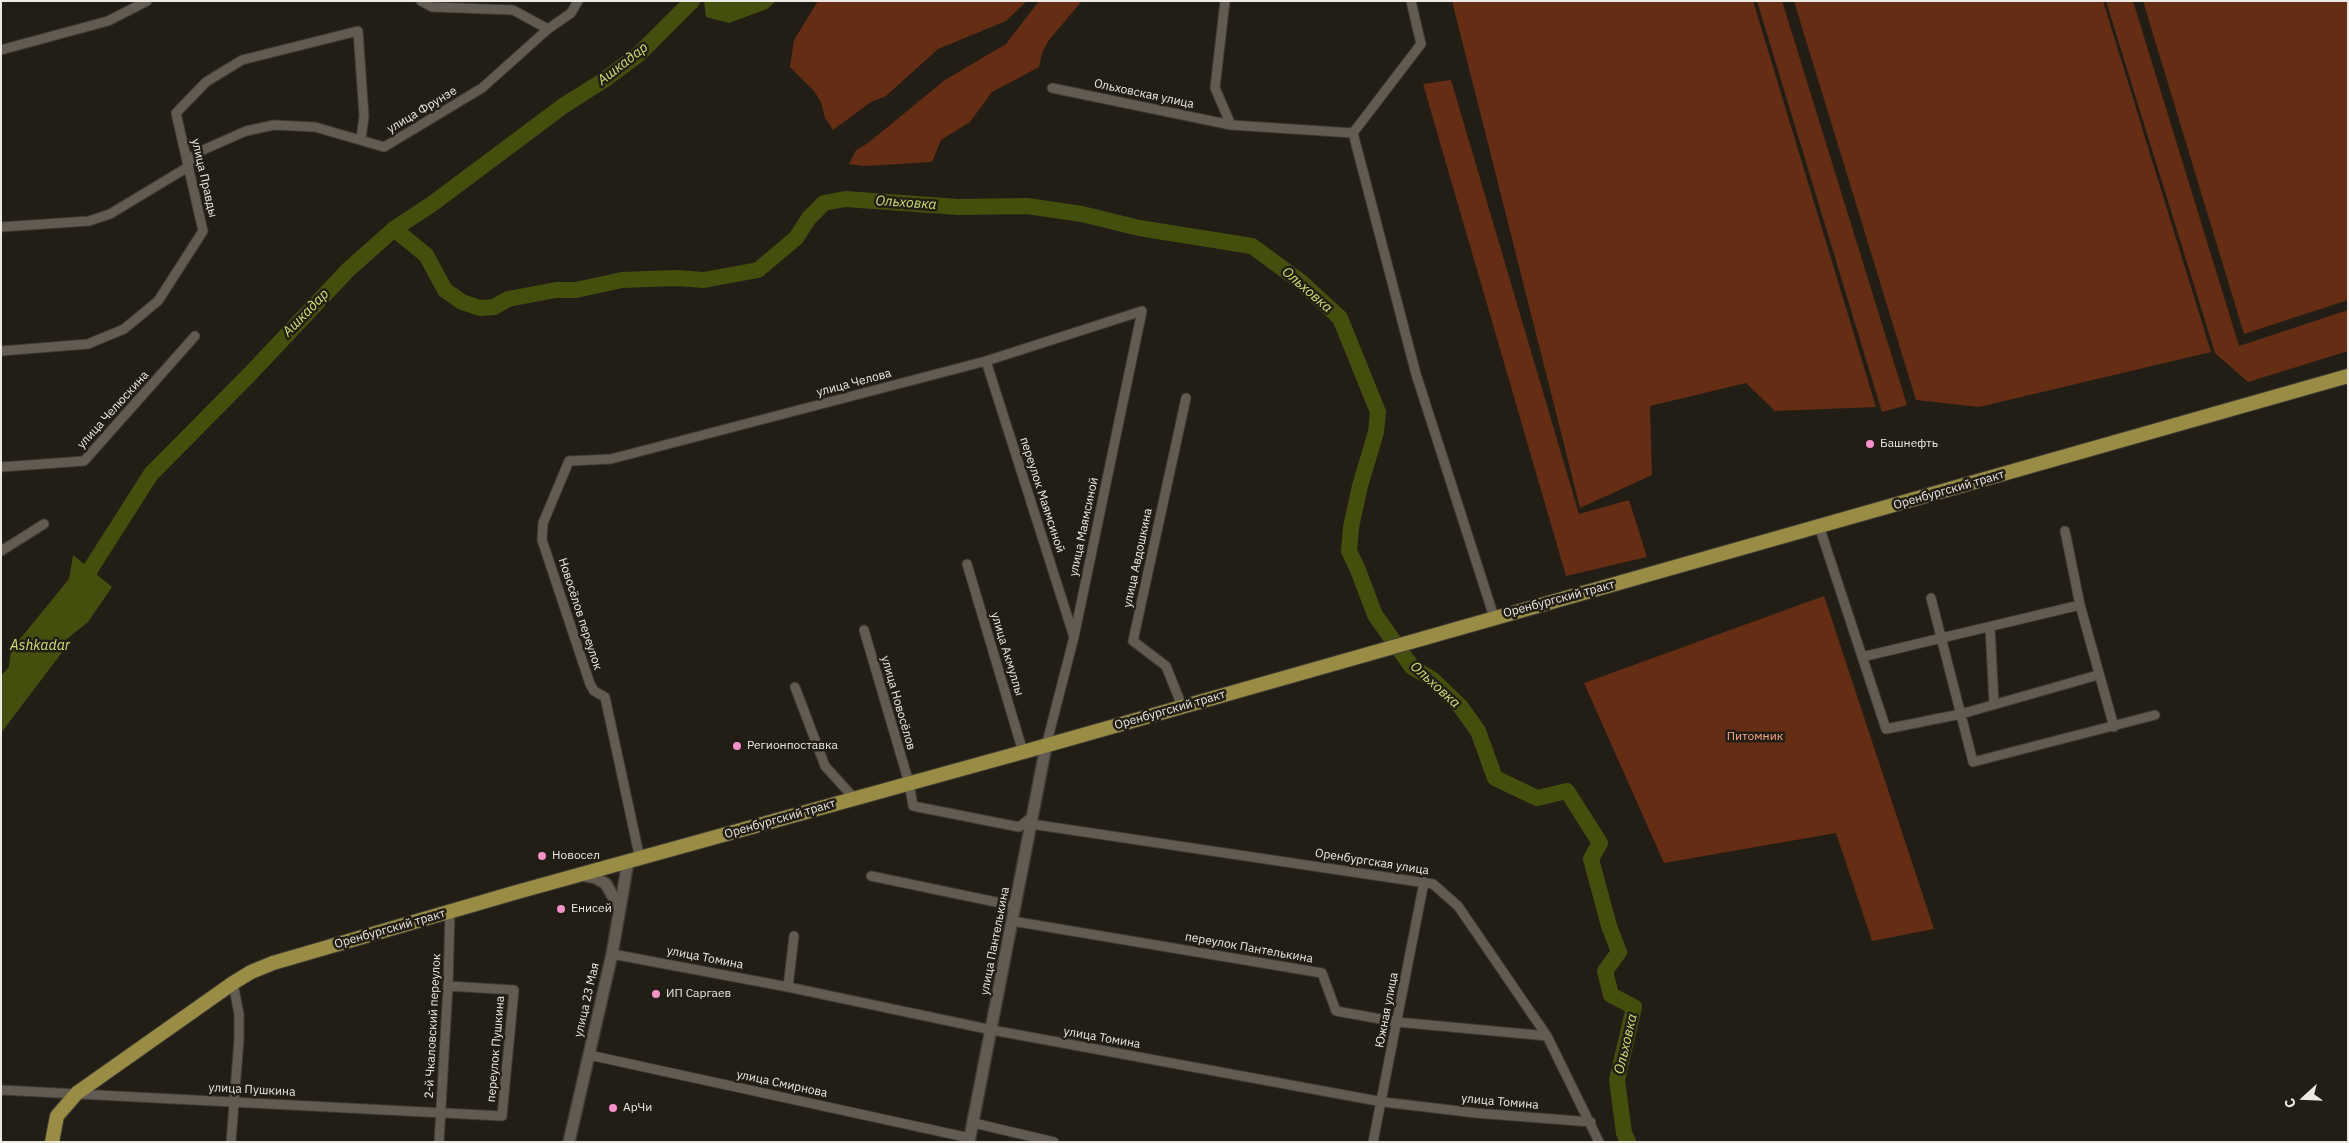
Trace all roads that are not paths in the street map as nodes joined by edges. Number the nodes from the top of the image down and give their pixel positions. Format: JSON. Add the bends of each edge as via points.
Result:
{"nodes":[{"id":1,"x":147,"y":1,"type":"edge"},
{"id":2,"x":421,"y":1,"type":"edge"},
{"id":3,"x":578,"y":1,"type":"edge"},
{"id":4,"x":1226,"y":1,"type":"edge"},
{"id":5,"x":1411,"y":1,"type":"edge"},
{"id":6,"x":548,"y":30,"type":"junction"},
{"id":7,"x":1,"y":50,"type":"edge"},
{"id":8,"x":1052,"y":88,"type":"dead end"},
{"id":9,"x":1231,"y":125,"type":"junction"},
{"id":10,"x":1353,"y":134,"type":"junction"},
{"id":11,"x":361,"y":139,"type":"junction"},
{"id":12,"x":188,"y":167,"type":"junction"},
{"id":13,"x":1,"y":227,"type":"edge"},
{"id":14,"x":1142,"y":311,"type":"joint"},
{"id":15,"x":195,"y":336,"type":"dead end"},
{"id":16,"x":1,"y":351,"type":"edge"},
{"id":17,"x":986,"y":361,"type":"junction"},
{"id":18,"x":2348,"y":376,"type":"edge"},
{"id":19,"x":1186,"y":398,"type":"dead end"},
{"id":20,"x":569,"y":461,"type":"joint"},
{"id":21,"x":1,"y":467,"type":"edge"},
{"id":22,"x":44,"y":524,"type":"dead end"},
{"id":23,"x":1819,"y":526,"type":"junction"},
{"id":24,"x":2065,"y":531,"type":"dead end"},
{"id":25,"x":1,"y":551,"type":"edge"},
{"id":26,"x":967,"y":564,"type":"dead end"},
{"id":27,"x":1931,"y":598,"type":"dead end"},
{"id":28,"x":2080,"y":605,"type":"junction"},
{"id":29,"x":1494,"y":617,"type":"junction"},
{"id":30,"x":1990,"y":627,"type":"junction"},
{"id":31,"x":864,"y":630,"type":"dead end"},
{"id":32,"x":1074,"y":637,"type":"junction"},
{"id":33,"x":1942,"y":639,"type":"junction"},
{"id":34,"x":1862,"y":657,"type":"junction"},
{"id":35,"x":2098,"y":675,"type":"junction"},
{"id":36,"x":795,"y":687,"type":"dead end"},
{"id":37,"x":1994,"y":704,"type":"junction"},
{"id":38,"x":1182,"y":706,"type":"junction"},
{"id":39,"x":1961,"y":714,"type":"junction"},
{"id":40,"x":2155,"y":715,"type":"dead end"},
{"id":41,"x":2114,"y":727,"type":"junction"},
{"id":42,"x":1046,"y":746,"type":"junction"},
{"id":43,"x":1024,"y":752,"type":"junction"},
{"id":44,"x":909,"y":783,"type":"junction"},
{"id":45,"x":854,"y":798,"type":"junction"},
{"id":46,"x":1032,"y":820,"type":"junction"},
{"id":47,"x":634,"y":861,"type":"junction"},
{"id":48,"x":582,"y":875,"type":"junction"},
{"id":49,"x":871,"y":876,"type":"dead end"},
{"id":50,"x":1424,"y":882,"type":"junction"},
{"id":51,"x":1015,"y":906,"type":"junction"},
{"id":52,"x":620,"y":909,"type":"junction"},
{"id":53,"x":450,"y":911,"type":"junction"},
{"id":54,"x":1012,"y":921,"type":"junction"},
{"id":55,"x":794,"y":936,"type":"dead end"},
{"id":56,"x":612,"y":954,"type":"junction"},
{"id":57,"x":233,"y":983,"type":"junction"},
{"id":58,"x":448,"y":986,"type":"junction"},
{"id":59,"x":788,"y":987,"type":"junction"},
{"id":60,"x":1397,"y":1022,"type":"junction"},
{"id":61,"x":992,"y":1030,"type":"junction"},
{"id":62,"x":1547,"y":1036,"type":"junction"},
{"id":63,"x":589,"y":1055,"type":"junction"},
{"id":64,"x":1,"y":1090,"type":"edge"},
{"id":65,"x":76,"y":1093,"type":"junction"},
{"id":66,"x":234,"y":1101,"type":"junction"},
{"id":67,"x":1382,"y":1102,"type":"junction"},
{"id":68,"x":441,"y":1112,"type":"junction"},
{"id":69,"x":502,"y":1116,"type":"joint"},
{"id":70,"x":1591,"y":1122,"type":"junction"},
{"id":71,"x":974,"y":1123,"type":"junction"},
{"id":72,"x":970,"y":1140,"type":"edge"},
{"id":73,"x":52,"y":1142,"type":"edge"},
{"id":74,"x":231,"y":1142,"type":"edge"},
{"id":75,"x":439,"y":1142,"type":"edge"},
{"id":76,"x":569,"y":1142,"type":"edge"},
{"id":77,"x":1054,"y":1142,"type":"edge"},
{"id":78,"x":1373,"y":1142,"type":"edge"},
{"id":79,"x":1599,"y":1142,"type":"edge"}],
"edges":[{"from":1,"to":7,"type":"street","via":[[108,21]]},
{"from":2,"to":6,"type":"street","via":[[432,7],[513,10]]},
{"from":3,"to":6,"type":"street","via":[[571,13]]},
{"from":4,"to":9,"type":"street","via":[[1215,88]]},
{"from":5,"to":10,"type":"street","via":[[1421,44]]},
{"from":6,"to":11,"type":"street","name":"улица Фрунзе","via":[[482,88],[384,147]]},
{"from":8,"to":9,"type":"street","name":"Ольховская улица"},
{"from":9,"to":10,"type":"street","name":"Ольховская улица"},
{"from":10,"to":29,"type":"street","via":[[1416,374]]},
{"from":11,"to":12,"type":"street","name":"улица Фрунзе","via":[[315,127],[274,125],[246,131],[203,150],[192,157]]},
{"from":11,"to":12,"type":"street","name":"улица Правды","via":[[364,116],[358,31],[242,60],[206,82],[176,113]]},
{"from":12,"to":13,"type":"street","name":"улица Фрунзе","via":[[110,214],[89,221]]},
{"from":12,"to":16,"type":"street","name":"улица Правды","via":[[204,231],[158,301],[124,330],[88,344]]},
{"from":14,"to":17,"type":"street","name":"улица Челова"},
{"from":14,"to":32,"type":"street","name":"улица Маямсиной"},
{"from":15,"to":21,"type":"street","name":"улица Челюскина","via":[[84,461]]},
{"from":17,"to":20,"type":"street","name":"улица Челова","via":[[610,460]]},
{"from":17,"to":32,"type":"street","name":"переулок Маямсиной"},
{"from":18,"to":23,"type":"main road","name":"Оренбургский тракт"},
{"from":19,"to":38,"type":"street","name":"улица Авдошкина","via":[[1133,641],[1166,666]]},
{"from":20,"to":47,"type":"street","name":"Новосёлов переулок","via":[[543,523],[542,540],[590,684],[594,691],[605,697]]},
{"from":22,"to":25,"type":"street"},
{"from":23,"to":29,"type":"main road","name":"Оренбургский тракт"},
{"from":23,"to":34,"type":"street"},
{"from":24,"to":28,"type":"street"},
{"from":26,"to":43,"type":"street","name":"улица Акмуллы"},
{"from":27,"to":33,"type":"street"},
{"from":28,"to":30,"type":"street"},
{"from":28,"to":35,"type":"street"},
{"from":29,"to":38,"type":"main road","name":"Оренбургский тракт"},
{"from":30,"to":33,"type":"street"},
{"from":30,"to":37,"type":"street"},
{"from":31,"to":44,"type":"street","name":"улица Новосёлов"},
{"from":32,"to":42,"type":"street","name":"улица Маямсиной"},
{"from":33,"to":34,"type":"street"},
{"from":33,"to":39,"type":"street"},
{"from":34,"to":39,"type":"street","via":[[1886,730]]},
{"from":35,"to":37,"type":"street"},
{"from":35,"to":41,"type":"street"},
{"from":36,"to":45,"type":"street","via":[[825,766]]},
{"from":37,"to":39,"type":"street"},
{"from":38,"to":42,"type":"main road","name":"Оренбургский тракт"},
{"from":39,"to":41,"type":"street","via":[[1973,762]]},
{"from":40,"to":41,"type":"street"},
{"from":42,"to":43,"type":"main road","name":"Оренбургский тракт"},
{"from":42,"to":46,"type":"main road","name":"улица Пантелькина"},
{"from":43,"to":44,"type":"main road","name":"Оренбургский тракт"},
{"from":44,"to":45,"type":"main road","name":"Оренбургский тракт"},
{"from":44,"to":46,"type":"street","via":[[912,806],[1019,827]]},
{"from":45,"to":47,"type":"main road","name":"Оренбургский тракт"},
{"from":46,"to":50,"type":"street","name":"Оренбургская улица"},
{"from":46,"to":51,"type":"main road","name":"улица Пантелькина"},
{"from":47,"to":48,"type":"main road","name":"Оренбургский тракт"},
{"from":47,"to":52,"type":"main road","name":"улица 23 Мая"},
{"from":48,"to":52,"type":"main road","via":[[606,884]]},
{"from":48,"to":53,"type":"main road","name":"Оренбургский тракт"},
{"from":49,"to":51,"type":"street"},
{"from":50,"to":60,"type":"street","name":"Южная улица"},
{"from":50,"to":62,"type":"street","name":"Оренбургская улица","via":[[1439,888],[1458,906]]},
{"from":51,"to":54,"type":"main road","name":"улица Пантелькина"},
{"from":52,"to":56,"type":"main road","name":"улица 23 Мая"},
{"from":53,"to":57,"type":"main road","name":"Оренбургский тракт","via":[[273,963]]},
{"from":53,"to":58,"type":"street","name":"2-й Чкаловский переулок"},
{"from":54,"to":60,"type":"street","name":"переулок Пантелькина","via":[[1322,973],[1336,1011]]},
{"from":54,"to":61,"type":"main road","name":"улица Пантелькина"},
{"from":55,"to":59,"type":"street"},
{"from":56,"to":59,"type":"street","name":"улица Томина"},
{"from":56,"to":63,"type":"main road","name":"улица 23 Мая"},
{"from":57,"to":65,"type":"main road","name":"Оренбургский тракт"},
{"from":57,"to":66,"type":"street","via":[[239,1039]]},
{"from":58,"to":68,"type":"street","name":"2-й Чкаловский переулок"},
{"from":58,"to":69,"type":"street","name":"переулок Пушкина","via":[[514,990]]},
{"from":59,"to":61,"type":"street","name":"улица Томина"},
{"from":60,"to":62,"type":"street","name":"переулок Пантелькина"},
{"from":60,"to":67,"type":"street","name":"Южная улица"},
{"from":61,"to":67,"type":"street","name":"улица Томина"},
{"from":61,"to":71,"type":"main road","name":"улица Пантелькина"},
{"from":62,"to":70,"type":"street","name":"Оренбургская улица"},
{"from":63,"to":72,"type":"street","name":"улица Смирнова"},
{"from":63,"to":76,"type":"main road","name":"улица 23 Мая"},
{"from":64,"to":65,"type":"street","name":"улица Пушкина"},
{"from":65,"to":66,"type":"street","name":"улица Пушкина"},
{"from":65,"to":73,"type":"main road","name":"Оренбургский тракт","via":[[57,1116]]},
{"from":66,"to":68,"type":"street","name":"улица Пушкина"},
{"from":66,"to":74,"type":"street"},
{"from":67,"to":70,"type":"street","name":"улица Томина"},
{"from":67,"to":78,"type":"street","name":"Южная улица"},
{"from":68,"to":69,"type":"street","name":"улица Пушкина"},
{"from":68,"to":75,"type":"street","name":"2-й Чкаловский переулок"},
{"from":70,"to":79,"type":"street","name":"Оренбургская улица"},
{"from":71,"to":72,"type":"main road","name":"улица Пантелькина"},
{"from":71,"to":77,"type":"street"}]}
